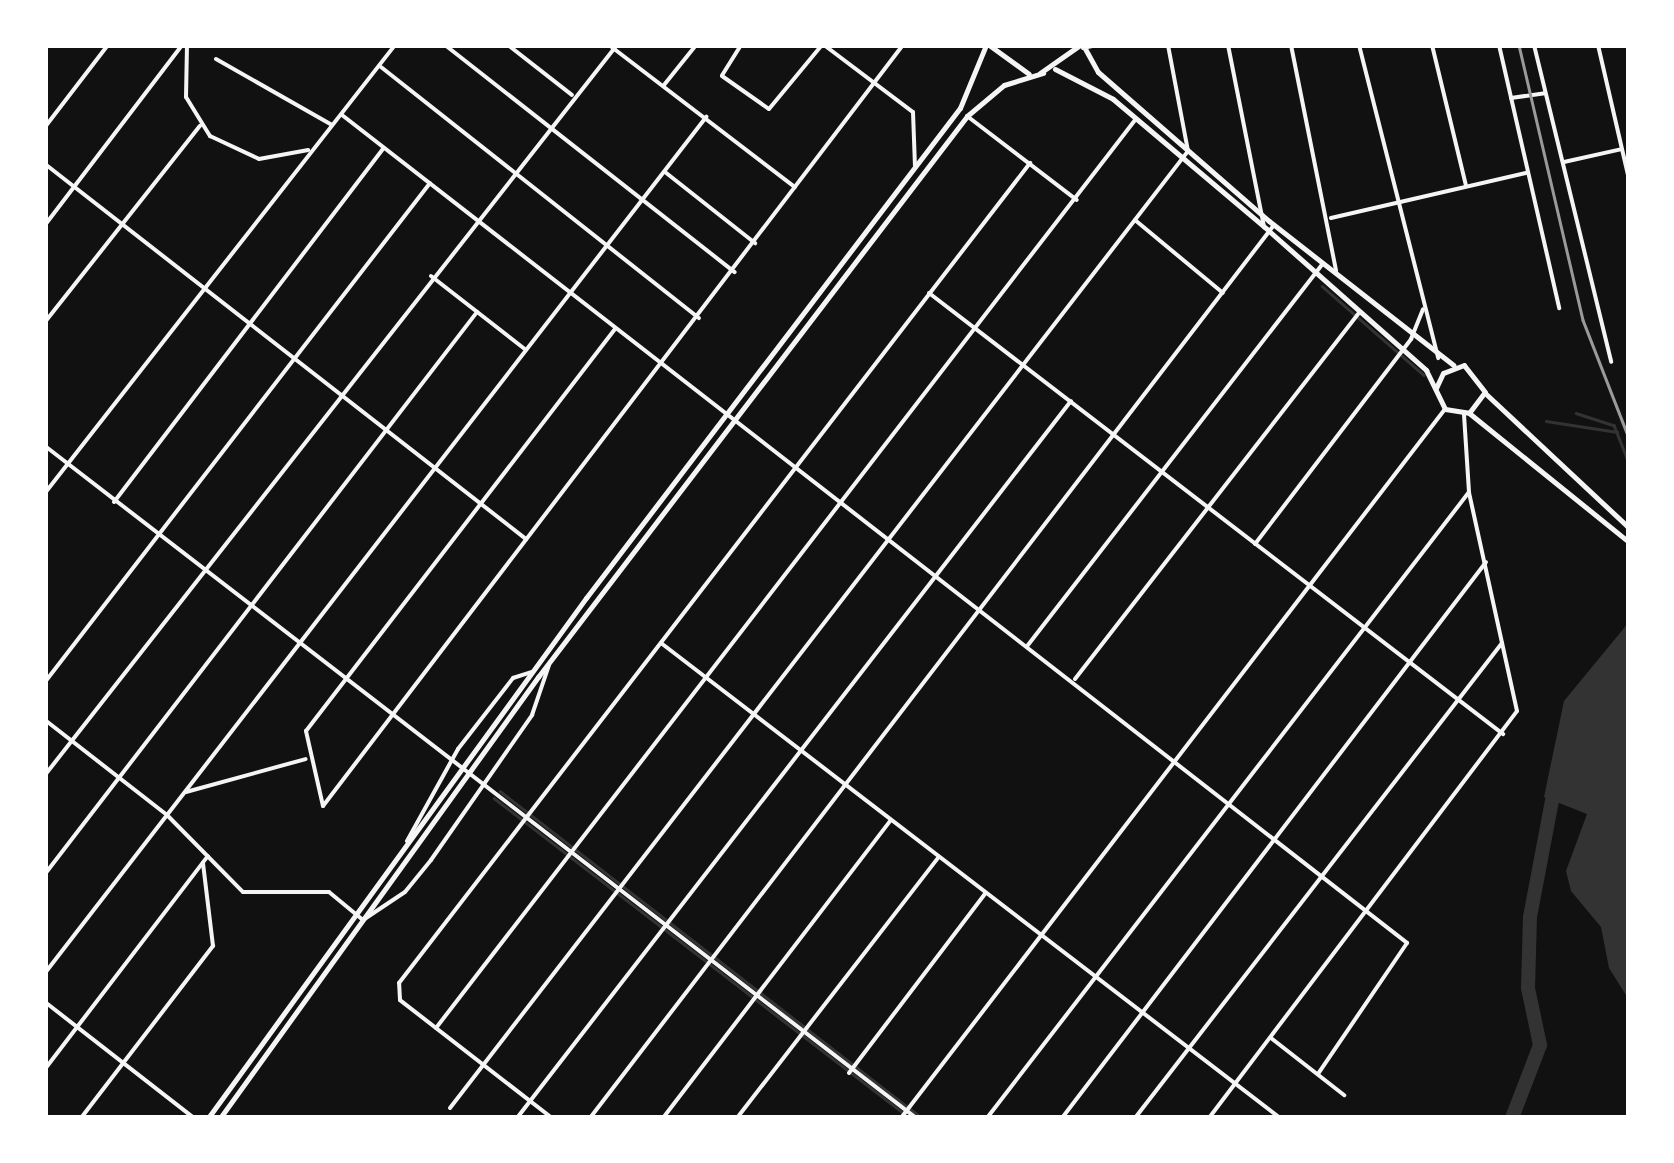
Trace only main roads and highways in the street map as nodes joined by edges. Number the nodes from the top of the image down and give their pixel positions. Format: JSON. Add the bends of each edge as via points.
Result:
{"nodes":[{"id":1,"x":987,"y":45,"type":"edge"},
{"id":2,"x":1082,"y":46,"type":"edge"},
{"id":3,"x":1055,"y":70,"type":"junction"},
{"id":4,"x":1043,"y":73,"type":"junction"},
{"id":5,"x":890,"y":199,"type":"junction"},
{"id":6,"x":898,"y":205,"type":"junction"},
{"id":7,"x":1269,"y":226,"type":"junction"},
{"id":8,"x":1456,"y":366,"type":"junction"},
{"id":9,"x":1436,"y":388,"type":"junction"},
{"id":10,"x":1485,"y":392,"type":"junction"},
{"id":11,"x":1467,"y":413,"type":"junction"},
{"id":12,"x":1629,"y":528,"type":"edge"},
{"id":13,"x":1629,"y":542,"type":"edge"},
{"id":14,"x":208,"y":1118,"type":"edge"},
{"id":15,"x":220,"y":1118,"type":"edge"}],
"edges":[{"from":1,"to":4,"type":"main road","via":[[1011,68]]},
{"from":1,"to":5,"type":"main road","via":[[972,90]]},
{"from":2,"to":3,"type":"main road"},
{"from":2,"to":7,"type":"main road"},
{"from":3,"to":4,"type":"main road"},
{"from":3,"to":7,"type":"main road","via":[[1136,118]]},
{"from":4,"to":6,"type":"main road","via":[[1004,85],[967,116]]},
{"from":5,"to":6,"type":"main road"},
{"from":5,"to":14,"type":"main road","via":[[532,672]]},
{"from":6,"to":15,"type":"main road","via":[[550,660]]},
{"from":7,"to":8,"type":"main road","via":[[1411,339]]},
{"from":7,"to":9,"type":"main road"},
{"from":8,"to":9,"type":"main road"},
{"from":8,"to":10,"type":"main road","via":[[1477,372]]},
{"from":9,"to":11,"type":"main road","via":[[1445,409]]},
{"from":10,"to":11,"type":"main road"},
{"from":10,"to":12,"type":"main road"},
{"from":11,"to":13,"type":"main road"}]}
